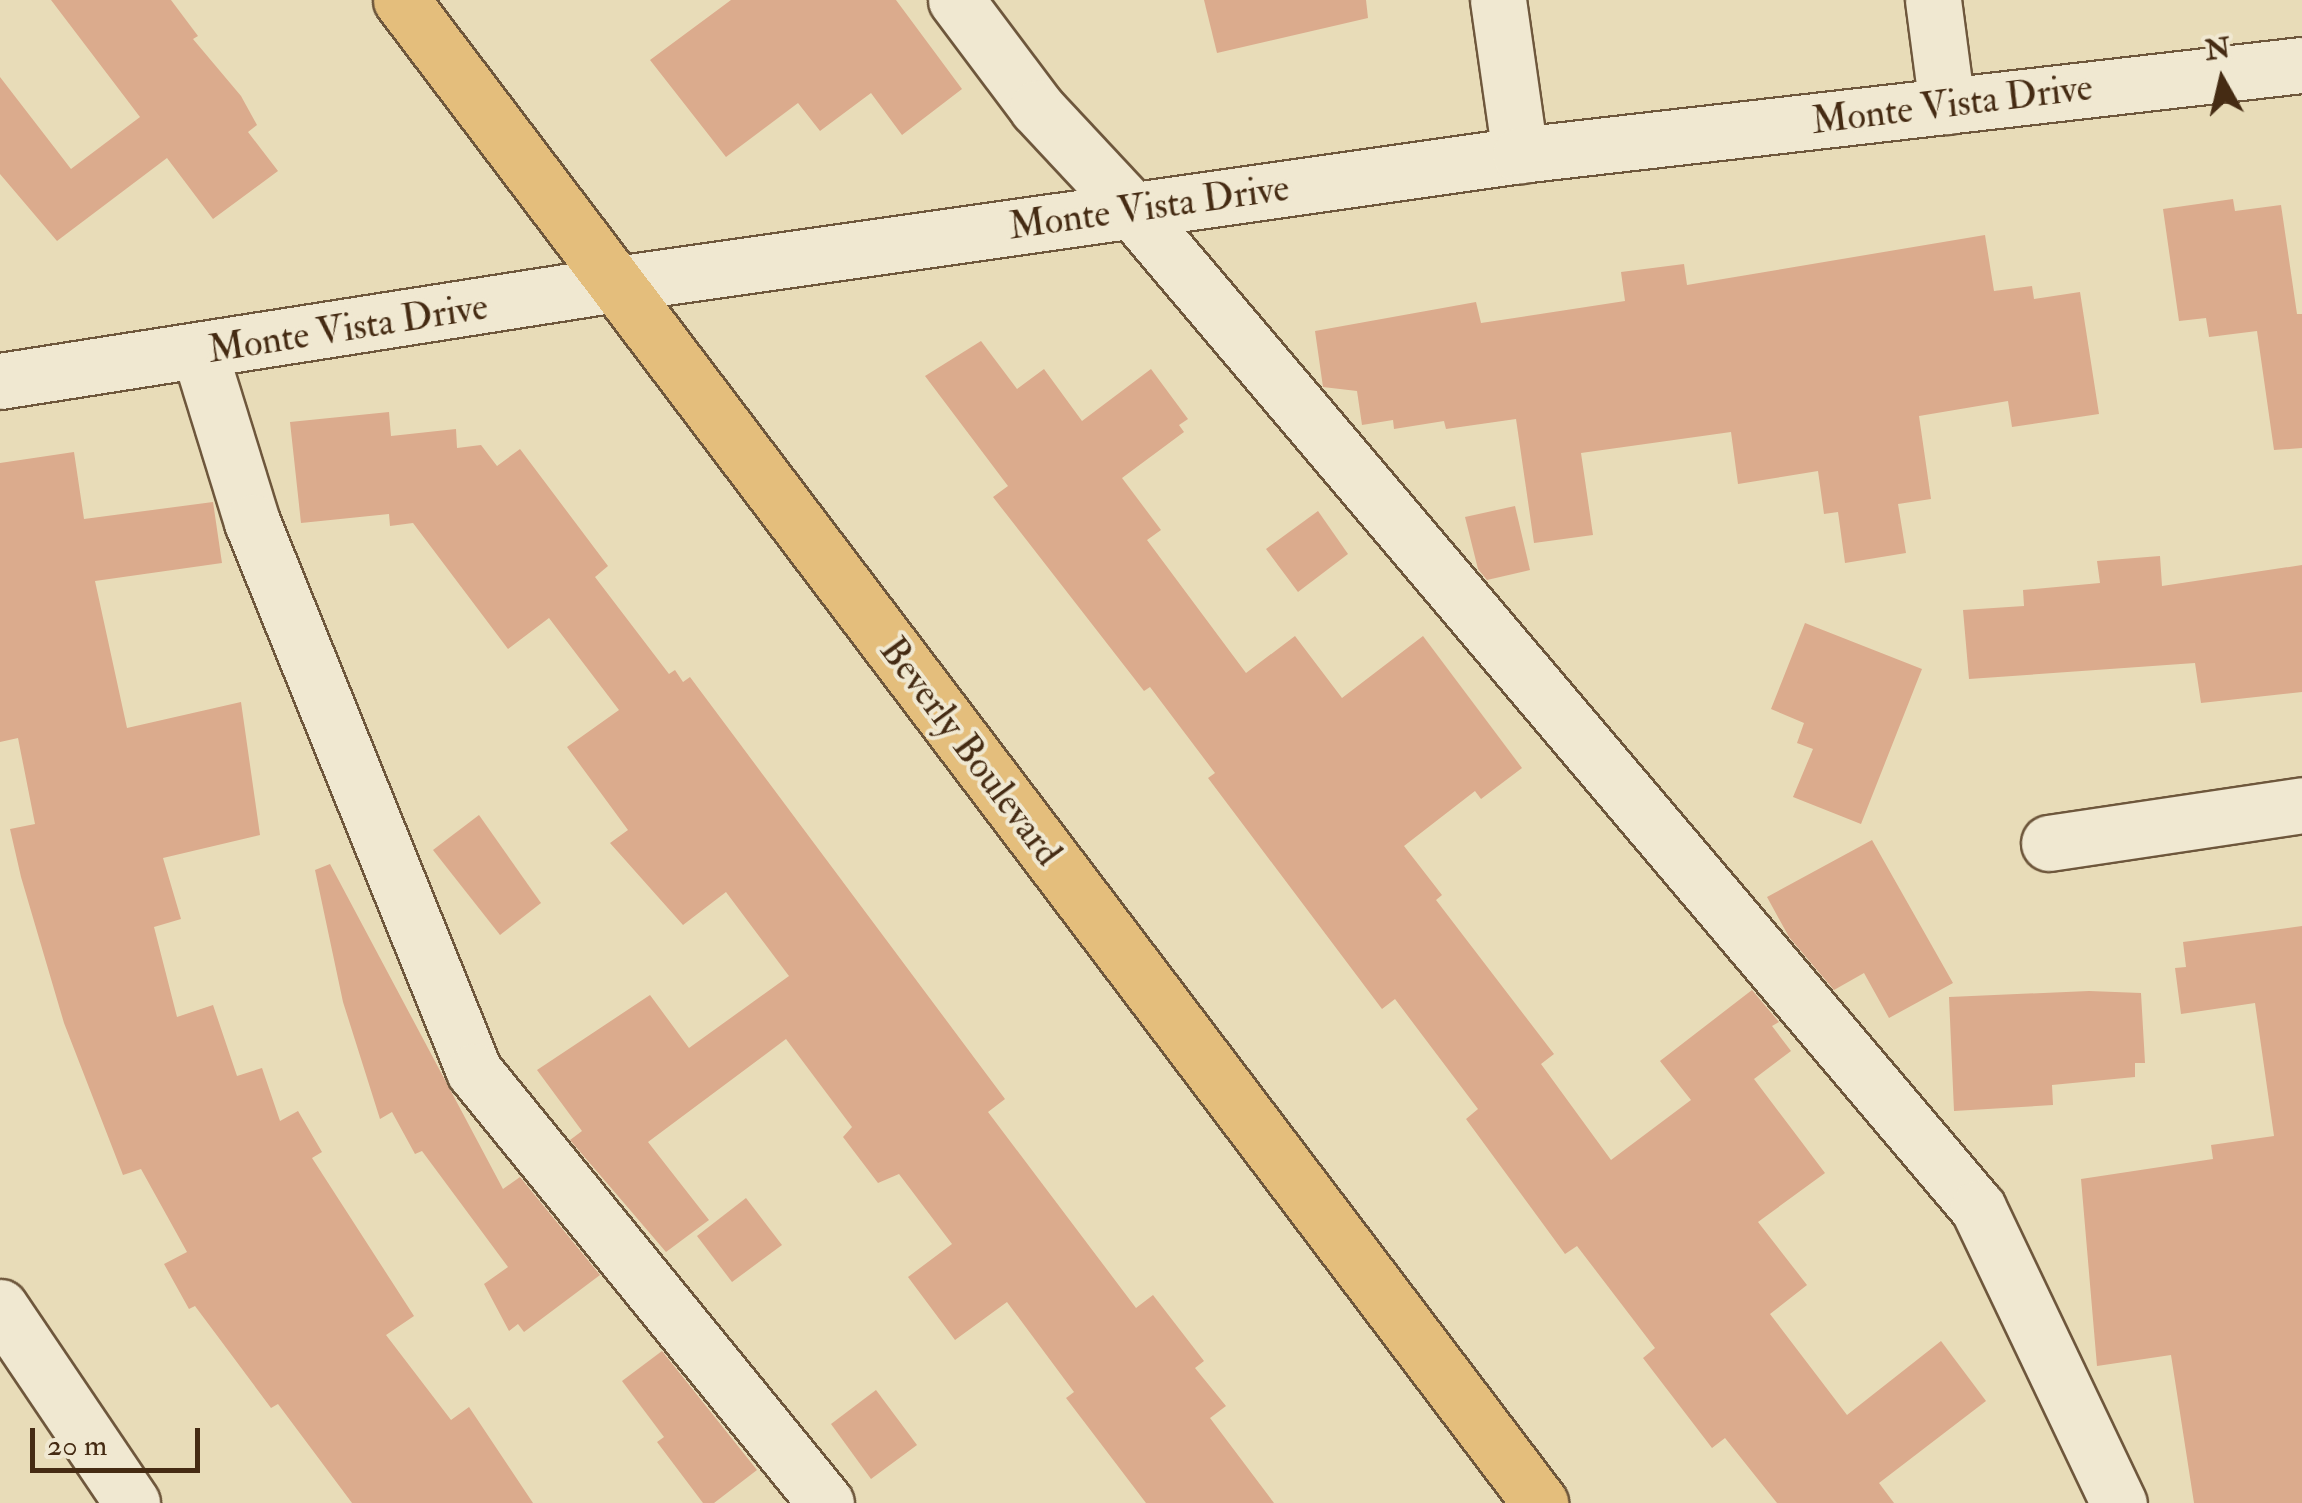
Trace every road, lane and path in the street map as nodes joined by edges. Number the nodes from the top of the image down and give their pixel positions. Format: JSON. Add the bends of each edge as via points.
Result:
{"nodes":[{"id":1,"x":402,"y":0,"type":"edge"},
{"id":2,"x":956,"y":0,"type":"edge"},
{"id":3,"x":1498,"y":0,"type":"edge"},
{"id":4,"x":1933,"y":0,"type":"edge"},
{"id":5,"x":2302,"y":65,"type":"edge"},
{"id":6,"x":1948,"y":106,"type":"junction"},
{"id":7,"x":1520,"y":156,"type":"junction"},
{"id":8,"x":1133,"y":211,"type":"junction"},
{"id":9,"x":616,"y":284,"type":"junction"},
{"id":10,"x":200,"y":354,"type":"junction"},
{"id":11,"x":0,"y":381,"type":"edge"},
{"id":12,"x":2302,"y":805,"type":"edge"},
{"id":13,"x":2049,"y":844,"type":"dead end"},
{"id":14,"x":0,"y":1307,"type":"edge"},
{"id":15,"x":132,"y":1503,"type":"edge"},
{"id":16,"x":826,"y":1503,"type":"edge"},
{"id":17,"x":1540,"y":1503,"type":"edge"},
{"id":18,"x":2119,"y":1503,"type":"edge"}],
"edges":[{"from":1,"to":9,"type":"main road","name":"Beverly Boulevard"},
{"from":2,"to":8,"type":"street","via":[[1037,108]]},
{"from":3,"to":7,"type":"street"},
{"from":4,"to":6,"type":"street"},
{"from":5,"to":6,"type":"street","name":"Monte Vista Drive"},
{"from":6,"to":7,"type":"street","name":"Monte Vista Drive"},
{"from":7,"to":8,"type":"street","name":"Monte Vista Drive"},
{"from":8,"to":9,"type":"street","name":"Monte Vista Drive"},
{"from":8,"to":18,"type":"street","via":[[1978,1208]]},
{"from":9,"to":10,"type":"street","name":"Monte Vista Drive"},
{"from":9,"to":17,"type":"main road","name":"Beverly Boulevard"},
{"from":10,"to":11,"type":"street","name":"Monte Vista Drive"},
{"from":10,"to":16,"type":"street","via":[[252,522],[474,1070]]},
{"from":12,"to":13,"type":"street"},
{"from":14,"to":15,"type":"street"}]}
